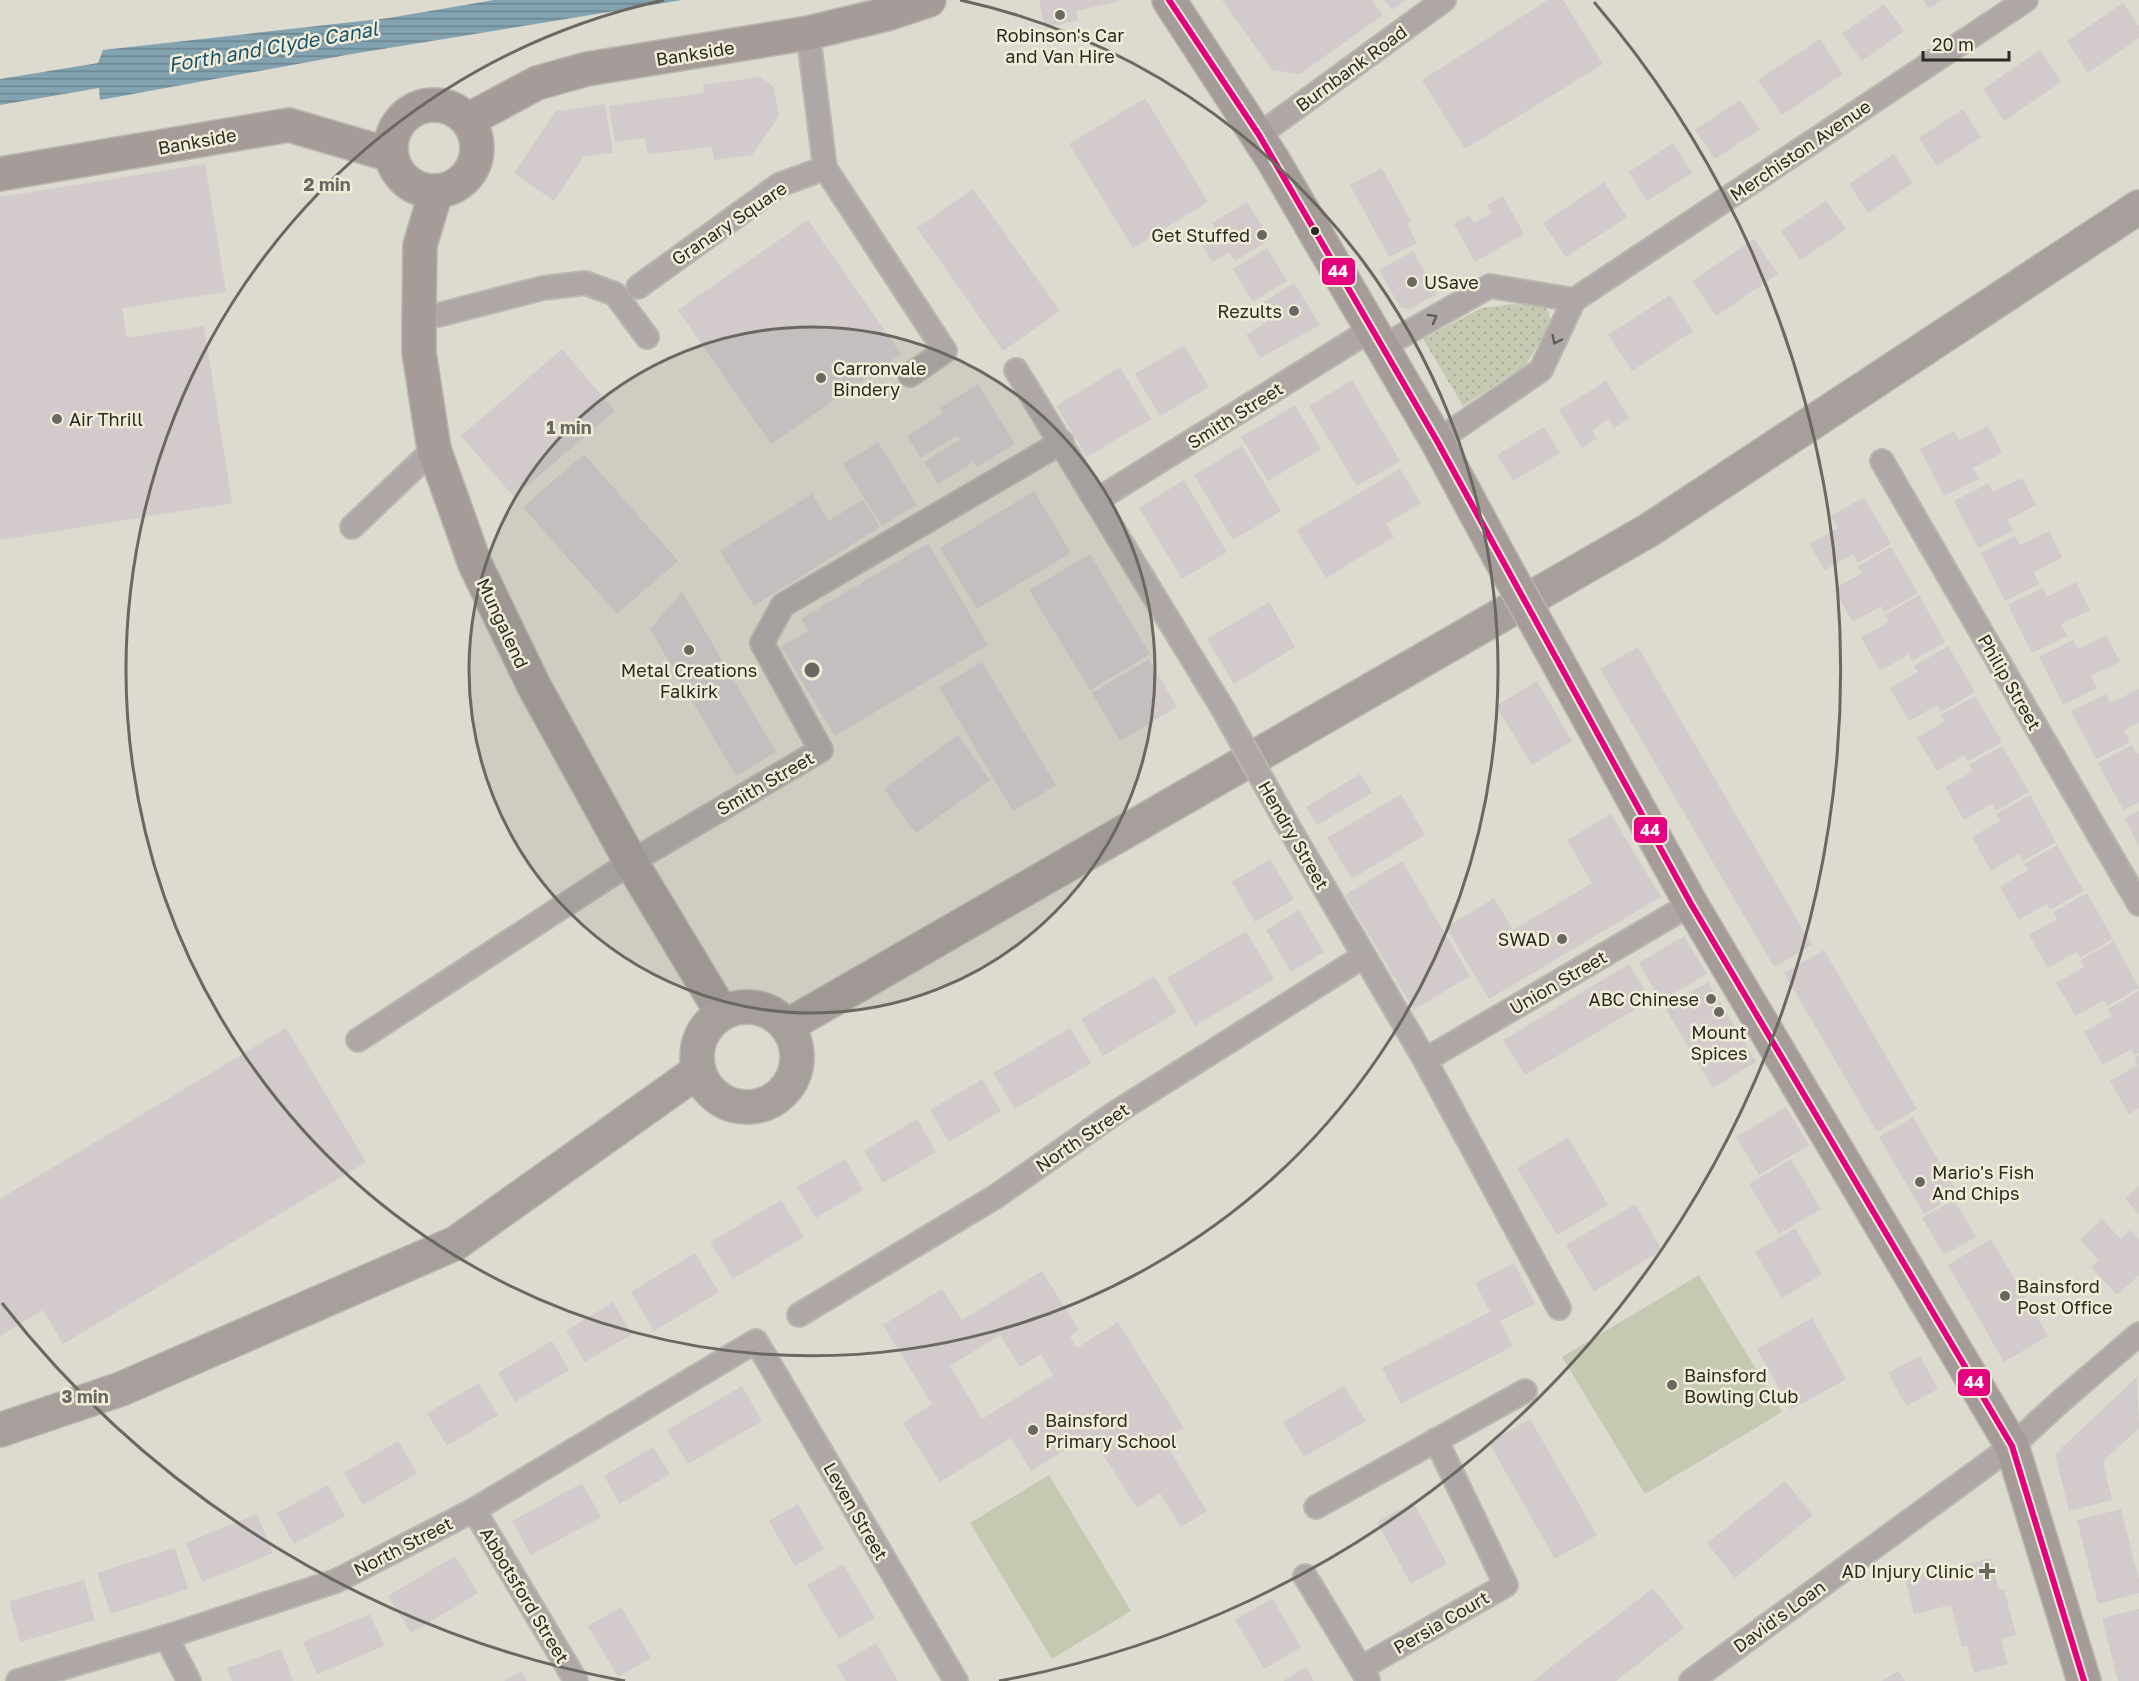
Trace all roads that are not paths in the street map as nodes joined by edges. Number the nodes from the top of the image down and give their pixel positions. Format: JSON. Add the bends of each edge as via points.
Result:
{"nodes":[{"id":1,"x":929,"y":0,"type":"edge"},
{"id":2,"x":1169,"y":0,"type":"edge"},
{"id":3,"x":1444,"y":0,"type":"edge"},
{"id":4,"x":2026,"y":0,"type":"edge"},
{"id":5,"x":808,"y":33,"type":"junction"},
{"id":6,"x":468,"y":120,"type":"junction"},
{"id":7,"x":1258,"y":135,"type":"junction"},
{"id":8,"x":391,"y":155,"type":"junction"},
{"id":9,"x":825,"y":168,"type":"junction"},
{"id":10,"x":0,"y":174,"type":"edge"},
{"id":11,"x":436,"y":192,"type":"junction"},
{"id":12,"x":2139,"y":207,"type":"edge"},
{"id":13,"x":638,"y":287,"type":"dead end"},
{"id":14,"x":1574,"y":300,"type":"junction"},
{"id":15,"x":419,"y":320,"type":"junction"},
{"id":16,"x":647,"y":337,"type":"dead end"},
{"id":17,"x":1377,"y":338,"type":"junction"},
{"id":18,"x":1016,"y":369,"type":"dead end"},
{"id":19,"x":910,"y":375,"type":"dead end"},
{"id":20,"x":1437,"y":441,"type":"junction"},
{"id":21,"x":1062,"y":442,"type":"junction"},
{"id":22,"x":434,"y":449,"type":"junction"},
{"id":23,"x":1882,"y":460,"type":"dead end"},
{"id":24,"x":1097,"y":500,"type":"junction"},
{"id":25,"x":352,"y":527,"type":"dead end"},
{"id":26,"x":631,"y":862,"type":"junction"},
{"id":27,"x":1691,"y":904,"type":"junction"},
{"id":28,"x":2139,"y":904,"type":"edge"},
{"id":29,"x":1364,"y":956,"type":"junction"},
{"id":30,"x":722,"y":1013,"type":"junction"},
{"id":31,"x":787,"y":1026,"type":"junction"},
{"id":32,"x":358,"y":1040,"type":"dead end"},
{"id":33,"x":1425,"y":1060,"type":"junction"},
{"id":34,"x":698,"y":1071,"type":"junction"},
{"id":35,"x":1559,"y":1308,"type":"dead end"},
{"id":36,"x":799,"y":1315,"type":"dead end"},
{"id":37,"x":2139,"y":1335,"type":"edge"},
{"id":38,"x":756,"y":1341,"type":"joint"},
{"id":39,"x":1525,"y":1391,"type":"dead end"},
{"id":40,"x":0,"y":1430,"type":"edge"},
{"id":41,"x":1436,"y":1440,"type":"junction"},
{"id":42,"x":2012,"y":1446,"type":"junction"},
{"id":43,"x":1316,"y":1507,"type":"dead end"},
{"id":44,"x":474,"y":1510,"type":"junction"},
{"id":45,"x":1305,"y":1576,"type":"dead end"},
{"id":46,"x":166,"y":1637,"type":"junction"},
{"id":47,"x":1365,"y":1675,"type":"edge"},
{"id":48,"x":18,"y":1681,"type":"edge"},
{"id":49,"x":189,"y":1681,"type":"edge"},
{"id":50,"x":576,"y":1681,"type":"edge"},
{"id":51,"x":956,"y":1681,"type":"edge"},
{"id":52,"x":1691,"y":1681,"type":"edge"},
{"id":53,"x":2084,"y":1681,"type":"edge"}],
"edges":[{"from":1,"to":5,"type":"street","name":"Bankside"},
{"from":2,"to":7,"type":"street"},
{"from":3,"to":7,"type":"street","name":"Burnbank Road"},
{"from":4,"to":14,"type":"street","name":"Merchiston Avenue"},
{"from":5,"to":6,"type":"street","name":"Bankside","via":[[587,69],[537,83]]},
{"from":5,"to":9,"type":"street"},
{"from":6,"to":8,"type":"street","via":[[457,110],[442,105],[413,110],[397,126]]},
{"from":6,"to":11,"type":"street","via":[[478,148],[476,163],[456,186]]},
{"from":7,"to":17,"type":"street"},
{"from":8,"to":10,"type":"street","name":"Bankside","via":[[289,125]]},
{"from":8,"to":11,"type":"street","via":[[407,182]]},
{"from":9,"to":13,"type":"street","name":"Granary Square","via":[[779,185]]},
{"from":9,"to":19,"type":"street","via":[[945,351]]},
{"from":11,"to":15,"type":"street","name":"Mungalend","via":[[420,245]]},
{"from":12,"to":31,"type":"main road","via":[[1649,530]]},
{"from":17,"to":14,"type":"street","one_way":true,"via":[[1490,286]]},
{"from":14,"to":20,"type":"street","one_way":true,"via":[[1541,370]]},
{"from":15,"to":16,"type":"street","via":[[543,288],[585,283],[615,294]]},
{"from":15,"to":22,"type":"street","name":"Mungalend","via":[[419,352]]},
{"from":17,"to":20,"type":"street"},
{"from":17,"to":24,"type":"street","name":"Smith Street"},
{"from":18,"to":21,"type":"street","name":"Hendry Street"},
{"from":20,"to":27,"type":"street","bridge":true},
{"from":21,"to":24,"type":"street","name":"Hendry Street"},
{"from":21,"to":26,"type":"street","name":"Smith Street","via":[[783,605],[762,643],[821,750]]},
{"from":22,"to":25,"type":"street"},
{"from":22,"to":26,"type":"street","name":"Mungalend","via":[[476,564],[529,676]]},
{"from":23,"to":28,"type":"street","name":"Philip Street"},
{"from":24,"to":29,"type":"street","name":"Hendry Street","bridge":true},
{"from":26,"to":30,"type":"street","name":"Mungalend"},
{"from":26,"to":32,"type":"street","name":"Smith Street"},
{"from":27,"to":33,"type":"street","name":"Union Street"},
{"from":27,"to":42,"type":"street"},
{"from":29,"to":33,"type":"street","name":"Hendry Street"},
{"from":29,"to":36,"type":"street","name":"North Street","via":[[1113,1115],[995,1197]]},
{"from":30,"to":31,"type":"main road","via":[[739,1007],[757,1008],[774,1014]]},
{"from":30,"to":34,"type":"main road","via":[[700,1038]]},
{"from":31,"to":34,"type":"main road","via":[[796,1042],[798,1060],[794,1077],[770,1103],[753,1108],[719,1099],[706,1087]]},
{"from":33,"to":35,"type":"street","name":"Hendry Street"},
{"from":34,"to":40,"type":"main road","via":[[456,1243],[121,1389]]},
{"from":37,"to":42,"type":"street","name":"David's Loan"},
{"from":38,"to":44,"type":"street","name":"North Street"},
{"from":38,"to":51,"type":"street","name":"Leven Street"},
{"from":39,"to":41,"type":"street"},
{"from":41,"to":43,"type":"street"},
{"from":41,"to":47,"type":"street","name":"Persia Court","via":[[1506,1585]]},
{"from":42,"to":52,"type":"street","name":"David's Loan"},
{"from":42,"to":53,"type":"street"},
{"from":44,"to":46,"type":"street","name":"North Street","via":[[336,1581]]},
{"from":44,"to":50,"type":"street","name":"Abbotsford Street"},
{"from":45,"to":47,"type":"street"},
{"from":46,"to":48,"type":"street","name":"North Street"},
{"from":46,"to":49,"type":"street"}]}
